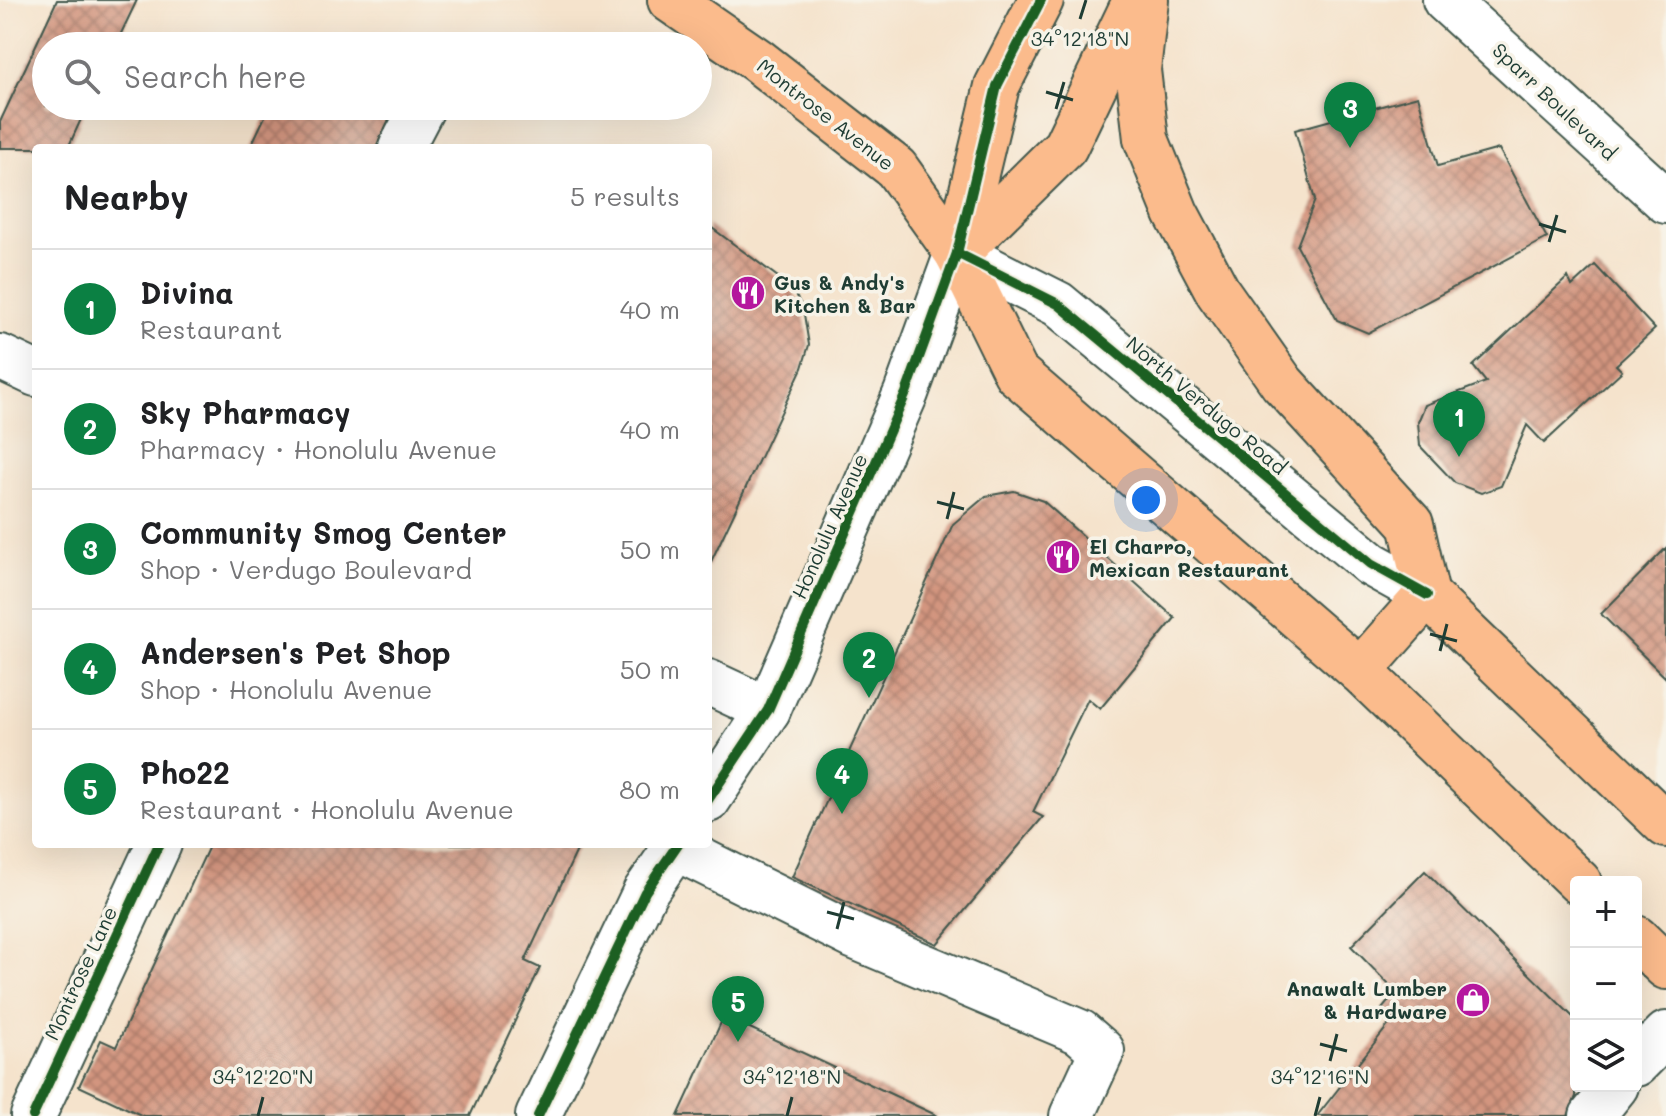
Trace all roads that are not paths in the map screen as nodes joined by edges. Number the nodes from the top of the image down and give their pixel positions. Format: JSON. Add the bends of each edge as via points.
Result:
{"nodes":[{"id":1,"x":670,"y":0,"type":"edge"},
{"id":2,"x":1041,"y":0,"type":"edge"},
{"id":3,"x":1135,"y":0,"type":"edge"},
{"id":4,"x":1146,"y":0,"type":"edge"},
{"id":5,"x":1445,"y":0,"type":"edge"},
{"id":6,"x":416,"y":120,"type":"edge"},
{"id":7,"x":403,"y":144,"type":"edge"},
{"id":8,"x":1666,"y":201,"type":"edge"},
{"id":9,"x":957,"y":253,"type":"junction"},
{"id":10,"x":0,"y":357,"type":"edge"},
{"id":11,"x":32,"y":372,"type":"edge"},
{"id":12,"x":1427,"y":595,"type":"junction"},
{"id":13,"x":1360,"y":671,"type":"junction"},
{"id":14,"x":712,"y":684,"type":"edge"},
{"id":15,"x":768,"y":710,"type":"junction"},
{"id":16,"x":712,"y":794,"type":"edge"},
{"id":17,"x":1666,"y":825,"type":"edge"},
{"id":18,"x":157,"y":848,"type":"edge"},
{"id":19,"x":676,"y":848,"type":"edge"},
{"id":20,"x":681,"y":848,"type":"edge"},
{"id":21,"x":1573,"y":876,"type":"edge"},
{"id":22,"x":1642,"y":944,"type":"edge"},
{"id":23,"x":1666,"y":967,"type":"edge"},
{"id":24,"x":1666,"y":1034,"type":"edge"},
{"id":25,"x":1642,"y":1058,"type":"edge"},
{"id":26,"x":1611,"y":1092,"type":"edge"},
{"id":27,"x":33,"y":1116,"type":"edge"},
{"id":28,"x":538,"y":1116,"type":"edge"},
{"id":29,"x":1072,"y":1116,"type":"edge"},
{"id":30,"x":1592,"y":1116,"type":"edge"}],
"edges":[{"from":1,"to":9,"type":"main road","name":"Montrose Avenue","via":[[896,168]]},
{"from":2,"to":9,"type":"main road","via":[[997,86]]},
{"from":3,"to":9,"type":"main road","via":[[1065,147]]},
{"from":4,"to":12,"type":"main road","via":[[1138,70],[1146,139],[1176,213],[1218,292],[1282,383],[1411,524]]},
{"from":5,"to":8,"type":"street","name":"Sparr Boulevard"},
{"from":6,"to":7,"type":"street"},
{"from":9,"to":12,"type":"street","name":"North Verdugo Road","via":[[1058,304],[1371,564]]},
{"from":9,"to":13,"type":"main road","via":[[1016,373]]},
{"from":9,"to":15,"type":"street","name":"Honolulu Avenue","via":[[906,393]]},
{"from":10,"to":11,"type":"street"},
{"from":12,"to":13,"type":"main road"},
{"from":12,"to":17,"type":"main road","name":"North Verdugo Road"},
{"from":13,"to":21,"type":"main road"},
{"from":14,"to":15,"type":"street"},
{"from":15,"to":16,"type":"street","name":"Honolulu Avenue"},
{"from":18,"to":27,"type":"street","name":"Montrose Lane"},
{"from":19,"to":28,"type":"street","via":[[645,892]]},
{"from":20,"to":29,"type":"street","via":[[855,937],[1080,1032],[1102,1051]]},
{"from":22,"to":23,"type":"main road"},
{"from":24,"to":25,"type":"street"},
{"from":26,"to":30,"type":"street"}]}
